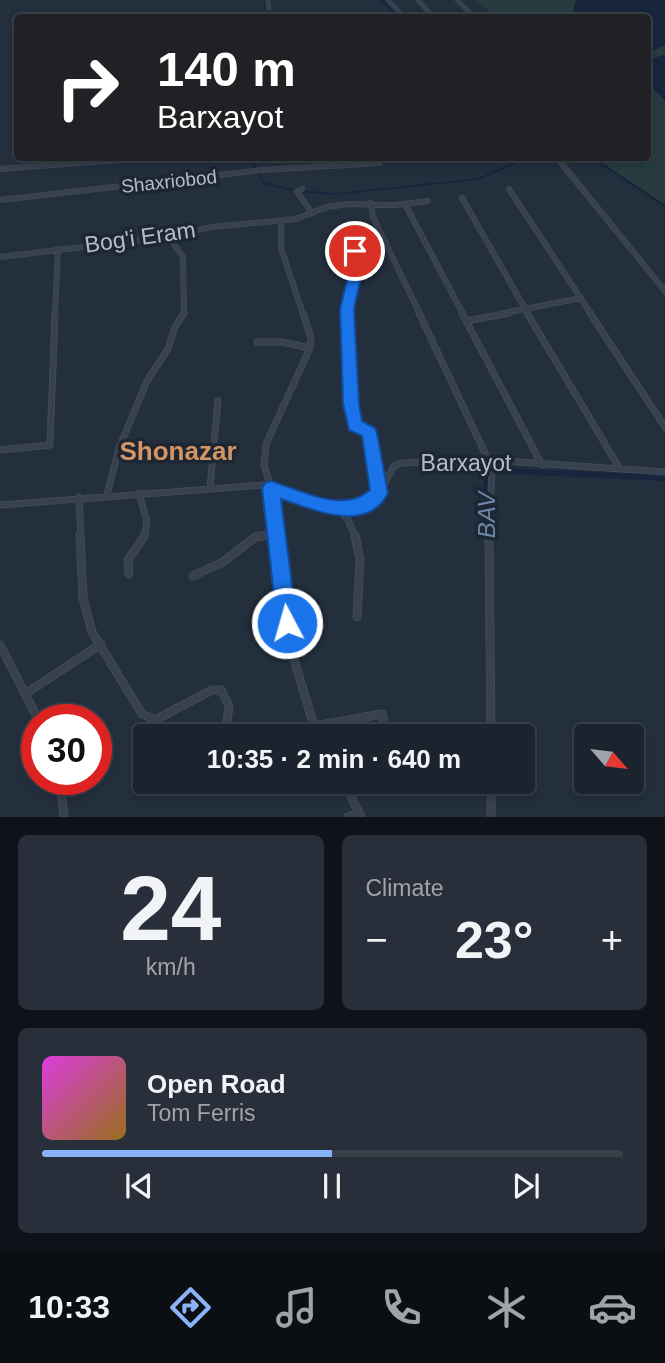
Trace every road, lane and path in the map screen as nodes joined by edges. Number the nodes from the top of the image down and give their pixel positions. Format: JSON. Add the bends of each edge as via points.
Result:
{"nodes":[{"id":1,"x":268,"y":0,"type":"edge"},
{"id":2,"x":388,"y":0,"type":"edge"},
{"id":3,"x":418,"y":0,"type":"edge"},
{"id":4,"x":457,"y":0,"type":"edge"},
{"id":5,"x":269,"y":8,"type":"dead end"},
{"id":6,"x":401,"y":14,"type":"dead end"},
{"id":7,"x":430,"y":14,"type":"edge"},
{"id":8,"x":471,"y":14,"type":"edge"},
{"id":9,"x":86,"y":161,"type":"edge"},
{"id":10,"x":562,"y":161,"type":"edge"},
{"id":11,"x":380,"y":163,"type":"dead end"},
{"id":12,"x":0,"y":169,"type":"edge"},
{"id":13,"x":302,"y":189,"type":"dead end"},
{"id":14,"x":509,"y":189,"type":"dead end"},
{"id":15,"x":462,"y":198,"type":"dead end"},
{"id":16,"x":0,"y":200,"type":"edge"},
{"id":17,"x":428,"y":201,"type":"dead end"},
{"id":18,"x":371,"y":203,"type":"junction"},
{"id":19,"x":405,"y":204,"type":"junction"},
{"id":20,"x":312,"y":213,"type":"junction"},
{"id":21,"x":281,"y":222,"type":"junction"},
{"id":22,"x":169,"y":237,"type":"junction"},
{"id":23,"x":58,"y":249,"type":"junction"},
{"id":24,"x":355,"y":251,"type":"dead end"},
{"id":25,"x":0,"y":257,"type":"edge"},
{"id":26,"x":665,"y":292,"type":"edge"},
{"id":27,"x":581,"y":298,"type":"junction"},
{"id":28,"x":525,"y":308,"type":"junction"},
{"id":29,"x":467,"y":321,"type":"junction"},
{"id":30,"x":257,"y":342,"type":"dead end"},
{"id":31,"x":310,"y":348,"type":"junction"},
{"id":32,"x":218,"y":401,"type":"dead end"},
{"id":33,"x":665,"y":427,"type":"edge"},
{"id":34,"x":0,"y":450,"type":"edge"},
{"id":35,"x":488,"y":460,"type":"junction"},
{"id":36,"x":542,"y":465,"type":"junction"},
{"id":37,"x":620,"y":469,"type":"junction"},
{"id":38,"x":665,"y":472,"type":"edge"},
{"id":39,"x":210,"y":487,"type":"junction"},
{"id":40,"x":271,"y":488,"type":"junction"},
{"id":41,"x":139,"y":493,"type":"junction"},
{"id":42,"x":380,"y":493,"type":"junction"},
{"id":43,"x":107,"y":495,"type":"junction"},
{"id":44,"x":79,"y":497,"type":"junction"},
{"id":45,"x":0,"y":505,"type":"edge"},
{"id":46,"x":339,"y":510,"type":"junction"},
{"id":47,"x":277,"y":533,"type":"junction"},
{"id":48,"x":129,"y":574,"type":"dead end"},
{"id":49,"x":193,"y":576,"type":"dead end"},
{"id":50,"x":357,"y":617,"type":"dead end"},
{"id":51,"x":101,"y":644,"type":"junction"},
{"id":52,"x":0,"y":645,"type":"edge"},
{"id":53,"x":25,"y":694,"type":"junction"},
{"id":54,"x":30,"y":704,"type":"edge"},
{"id":55,"x":227,"y":724,"type":"edge"},
{"id":56,"x":313,"y":724,"type":"edge"},
{"id":57,"x":326,"y":724,"type":"edge"},
{"id":58,"x":384,"y":724,"type":"edge"},
{"id":59,"x":491,"y":724,"type":"edge"},
{"id":60,"x":350,"y":794,"type":"edge"},
{"id":61,"x":491,"y":794,"type":"edge"},
{"id":62,"x":60,"y":795,"type":"edge"},
{"id":63,"x":360,"y":815,"type":"edge"},
{"id":64,"x":65,"y":817,"type":"edge"},
{"id":65,"x":348,"y":817,"type":"edge"},
{"id":66,"x":491,"y":817,"type":"edge"}],
"edges":[{"from":1,"to":5,"type":"street"},
{"from":2,"to":6,"type":"street"},
{"from":3,"to":7,"type":"street"},
{"from":4,"to":8,"type":"street"},
{"from":9,"to":12,"type":"street"},
{"from":10,"to":26,"type":"street"},
{"from":11,"to":16,"type":"street","name":"Shaxriobod","via":[[263,170]]},
{"from":13,"to":20,"type":"street","via":[[297,192]]},
{"from":14,"to":27,"type":"street"},
{"from":15,"to":28,"type":"street"},
{"from":17,"to":19,"type":"street","name":"Bog'i Eram"},
{"from":18,"to":19,"type":"street","name":"Bog'i Eram"},
{"from":18,"to":20,"type":"street","name":"Bog'i Eram"},
{"from":18,"to":35,"type":"street","via":[[373,217]]},
{"from":19,"to":29,"type":"street"},
{"from":20,"to":21,"type":"street","name":"Bog'i Eram"},
{"from":21,"to":22,"type":"street","name":"Bog'i Eram","via":[[201,229]]},
{"from":21,"to":31,"type":"street","via":[[281,248],[311,338]]},
{"from":22,"to":23,"type":"street","name":"Bog'i Eram"},
{"from":22,"to":43,"type":"street","via":[[183,257],[184,314],[169,349],[147,381],[119,448]]},
{"from":23,"to":25,"type":"street","name":"Bog'i Eram"},
{"from":23,"to":34,"type":"street","via":[[50,445]]},
{"from":24,"to":42,"type":"street","via":[[360,254],[347,309],[351,404],[355,425],[369,433]]},
{"from":27,"to":28,"type":"street"},
{"from":27,"to":33,"type":"street"},
{"from":28,"to":29,"type":"street"},
{"from":28,"to":37,"type":"street"},
{"from":29,"to":36,"type":"street"},
{"from":30,"to":31,"type":"street"},
{"from":31,"to":40,"type":"street","via":[[266,444],[264,465]]},
{"from":32,"to":39,"type":"street"},
{"from":35,"to":36,"type":"street","name":"Barxayot"},
{"from":35,"to":42,"type":"street","name":"Barxayot","via":[[401,463],[394,466]]},
{"from":35,"to":59,"type":"street","via":[[492,471]]},
{"from":36,"to":37,"type":"street","name":"Barxayot"},
{"from":37,"to":38,"type":"street","name":"Barxayot"},
{"from":39,"to":40,"type":"street"},
{"from":39,"to":41,"type":"street"},
{"from":40,"to":46,"type":"street"},
{"from":40,"to":47,"type":"street"},
{"from":41,"to":43,"type":"street"},
{"from":41,"to":48,"type":"street","via":[[149,524],[146,537],[128,560]]},
{"from":42,"to":46,"type":"street","via":[[366,505]]},
{"from":43,"to":44,"type":"street"},
{"from":44,"to":45,"type":"street"},
{"from":44,"to":51,"type":"street","via":[[83,598],[92,632]]},
{"from":46,"to":50,"type":"street","via":[[351,526],[359,556]]},
{"from":47,"to":49,"type":"street","via":[[255,537],[223,562]]},
{"from":47,"to":56,"type":"street","via":[[290,646]]},
{"from":51,"to":53,"type":"street"},
{"from":51,"to":55,"type":"street","via":[[149,719],[221,690],[230,704]]},
{"from":52,"to":53,"type":"street"},
{"from":53,"to":54,"type":"street"},
{"from":57,"to":58,"type":"street","via":[[382,715]]},
{"from":60,"to":63,"type":"street"},
{"from":61,"to":66,"type":"street"},
{"from":62,"to":64,"type":"street"},
{"from":63,"to":65,"type":"street"}]}
